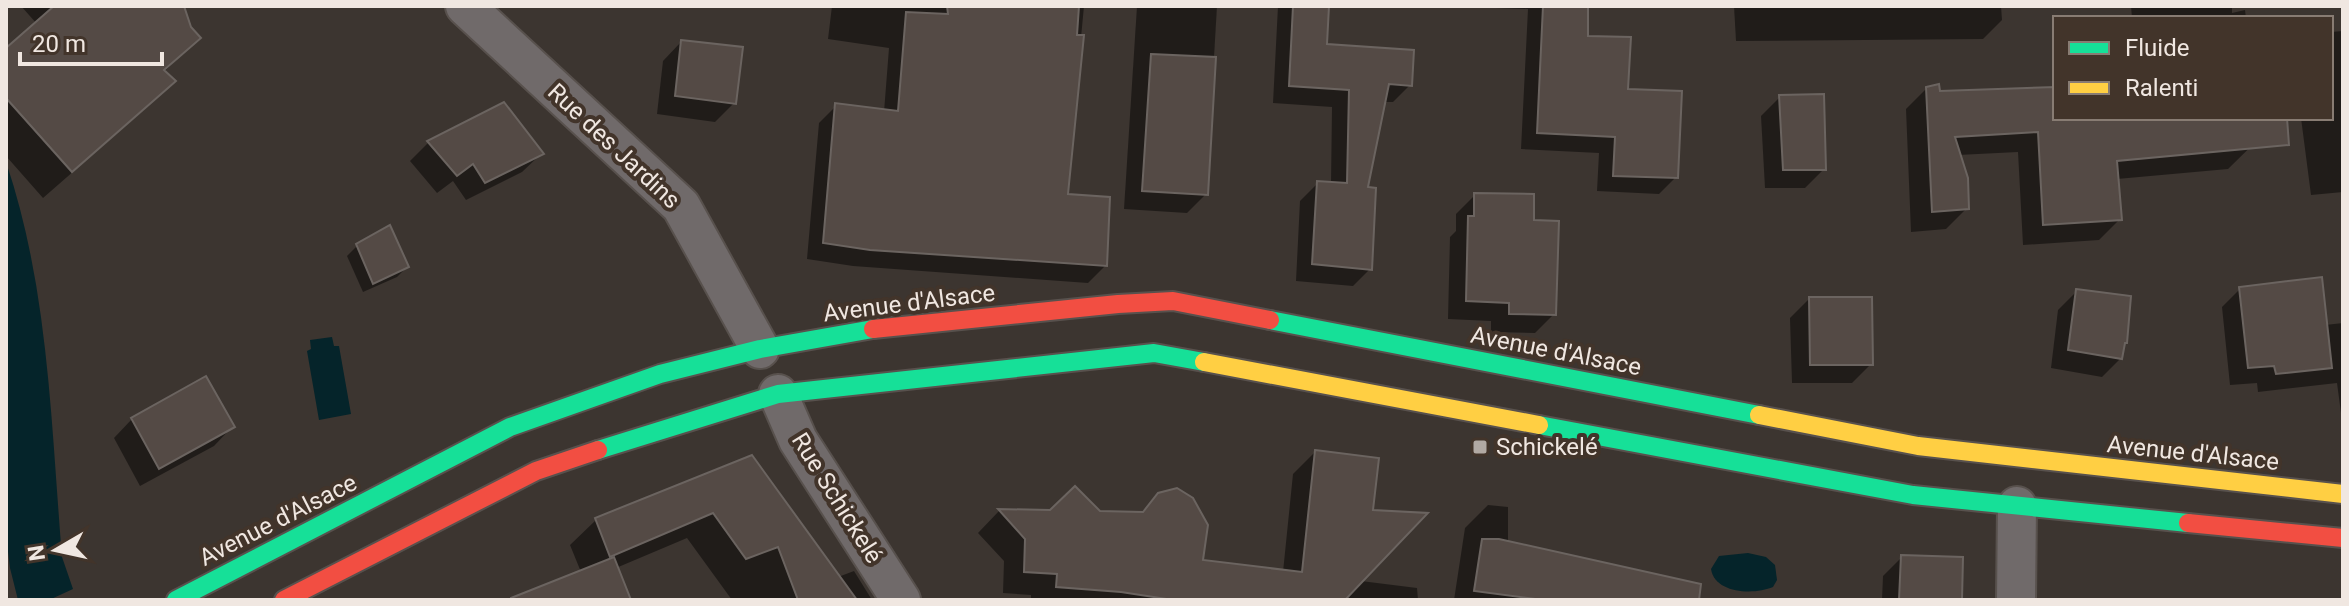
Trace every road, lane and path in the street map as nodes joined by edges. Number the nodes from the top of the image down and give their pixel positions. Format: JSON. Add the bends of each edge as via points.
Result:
{"nodes":[{"id":1,"x":465,"y":6,"type":"edge"},
{"id":2,"x":760,"y":349,"type":"junction"},
{"id":3,"x":778,"y":394,"type":"junction"},
{"id":4,"x":2343,"y":494,"type":"edge"},
{"id":5,"x":2017,"y":506,"type":"junction"},
{"id":6,"x":2343,"y":538,"type":"edge"},
{"id":7,"x":176,"y":600,"type":"edge"},
{"id":8,"x":284,"y":600,"type":"edge"},
{"id":9,"x":901,"y":600,"type":"edge"},
{"id":10,"x":2016,"y":600,"type":"edge"}],
"edges":[{"from":1,"to":2,"type":"street","name":"Rue des Jardins","via":[[681,206]]},
{"from":2,"to":3,"type":"main road"},
{"from":2,"to":4,"type":"main road","name":"Avenue d'Alsace","via":[[880,328],[1173,301],[1918,446]]},
{"from":2,"to":7,"type":"main road","name":"Avenue d'Alsace","via":[[660,374],[510,427]]},
{"from":3,"to":5,"type":"main road","via":[[1154,353],[1913,495]]},
{"from":3,"to":8,"type":"main road","via":[[536,471]]},
{"from":3,"to":9,"type":"street","name":"Rue Schickelé","via":[[798,440]]},
{"from":5,"to":6,"type":"main road"},
{"from":5,"to":10,"type":"street"}]}
